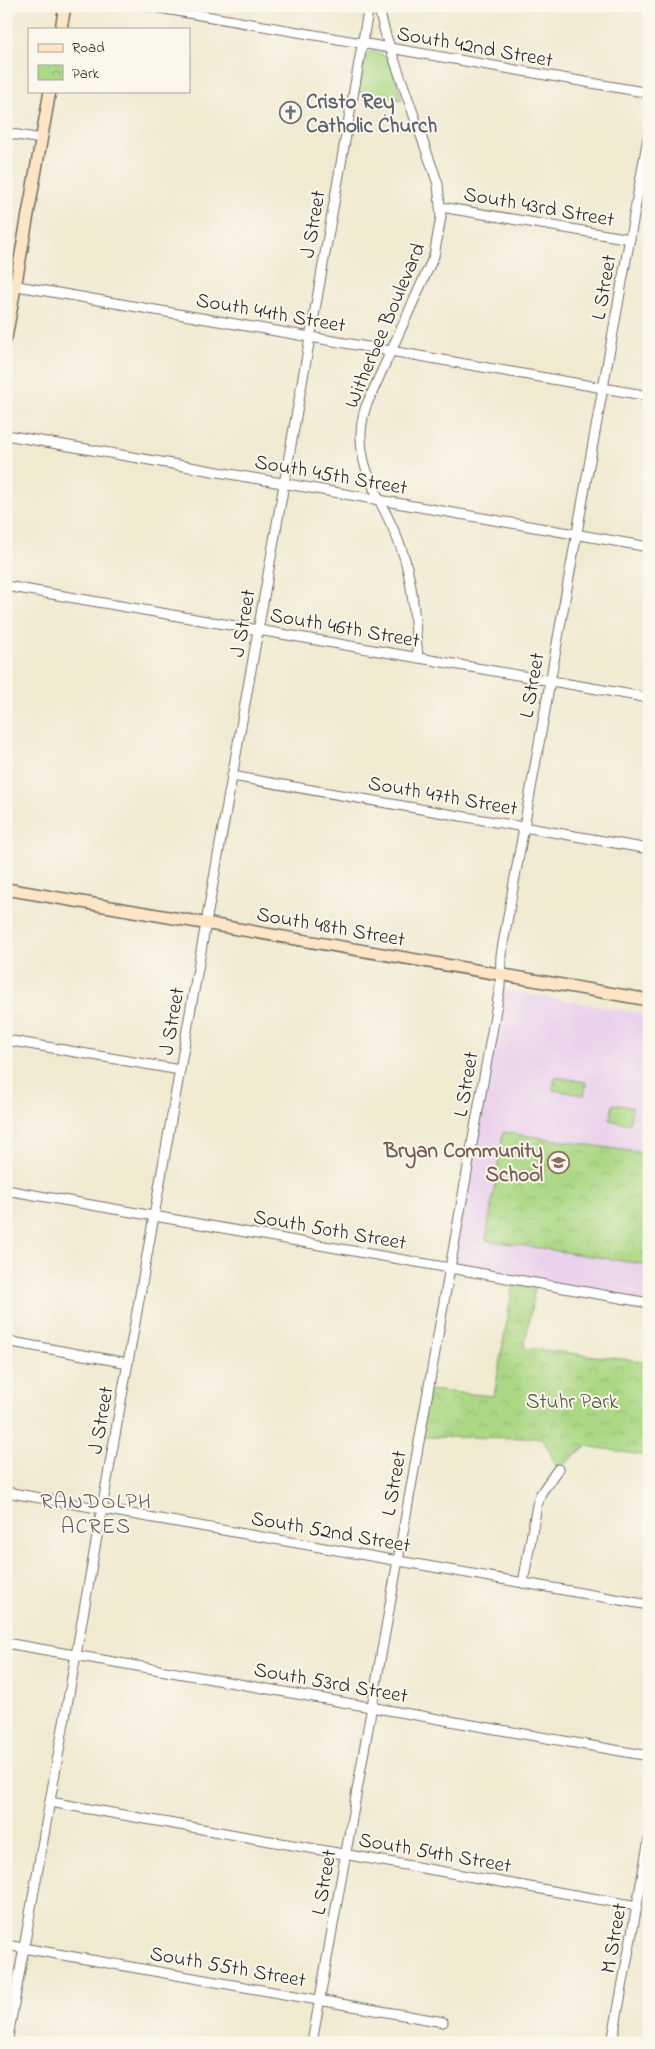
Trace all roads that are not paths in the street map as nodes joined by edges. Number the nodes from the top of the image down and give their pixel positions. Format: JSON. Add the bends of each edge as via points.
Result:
{"nodes":[{"id":1,"x":65,"y":6,"type":"edge"},
{"id":2,"x":148,"y":6,"type":"edge"},
{"id":3,"x":369,"y":6,"type":"edge"},
{"id":4,"x":378,"y":6,"type":"edge"},
{"id":5,"x":61,"y":28,"type":"edge"},
{"id":6,"x":362,"y":44,"type":"junction"},
{"id":7,"x":390,"y":49,"type":"junction"},
{"id":8,"x":50,"y":92,"type":"edge"},
{"id":9,"x":649,"y":93,"type":"edge"},
{"id":10,"x":6,"y":132,"type":"edge"},
{"id":11,"x":649,"y":132,"type":"edge"},
{"id":12,"x":41,"y":139,"type":"junction"},
{"id":13,"x":442,"y":207,"type":"junction"},
{"id":14,"x":630,"y":239,"type":"junction"},
{"id":15,"x":11,"y":285,"type":"edge"},
{"id":16,"x":310,"y":337,"type":"junction"},
{"id":17,"x":6,"y":338,"type":"edge"},
{"id":18,"x":391,"y":350,"type":"junction"},
{"id":19,"x":602,"y":387,"type":"junction"},
{"id":20,"x":649,"y":396,"type":"edge"},
{"id":21,"x":6,"y":435,"type":"edge"},
{"id":22,"x":284,"y":483,"type":"junction"},
{"id":23,"x":380,"y":500,"type":"junction"},
{"id":24,"x":576,"y":534,"type":"junction"},
{"id":25,"x":649,"y":547,"type":"edge"},
{"id":26,"x":6,"y":586,"type":"edge"},
{"id":27,"x":258,"y":630,"type":"junction"},
{"id":28,"x":418,"y":658,"type":"junction"},
{"id":29,"x":550,"y":681,"type":"junction"},
{"id":30,"x":649,"y":698,"type":"edge"},
{"id":31,"x":232,"y":776,"type":"junction"},
{"id":32,"x":524,"y":826,"type":"junction"},
{"id":33,"x":649,"y":848,"type":"edge"},
{"id":34,"x":6,"y":889,"type":"edge"},
{"id":35,"x":206,"y":924,"type":"junction"},
{"id":36,"x":501,"y":974,"type":"junction"},
{"id":37,"x":649,"y":1000,"type":"edge"},
{"id":38,"x":6,"y":1040,"type":"edge"},
{"id":39,"x":180,"y":1070,"type":"junction"},
{"id":40,"x":6,"y":1190,"type":"edge"},
{"id":41,"x":154,"y":1216,"type":"junction"},
{"id":42,"x":450,"y":1268,"type":"junction"},
{"id":43,"x":649,"y":1302,"type":"edge"},
{"id":44,"x":6,"y":1341,"type":"edge"},
{"id":45,"x":128,"y":1363,"type":"junction"},
{"id":46,"x":558,"y":1469,"type":"dead end"},
{"id":47,"x":6,"y":1492,"type":"edge"},
{"id":48,"x":102,"y":1509,"type":"junction"},
{"id":49,"x":397,"y":1561,"type":"junction"},
{"id":50,"x":523,"y":1583,"type":"junction"},
{"id":51,"x":649,"y":1605,"type":"edge"},
{"id":52,"x":6,"y":1643,"type":"edge"},
{"id":53,"x":76,"y":1656,"type":"junction"},
{"id":54,"x":371,"y":1707,"type":"junction"},
{"id":55,"x":649,"y":1756,"type":"edge"},
{"id":56,"x":50,"y":1802,"type":"junction"},
{"id":57,"x":649,"y":1839,"type":"edge"},
{"id":58,"x":345,"y":1854,"type":"junction"},
{"id":59,"x":637,"y":1906,"type":"junction"},
{"id":60,"x":6,"y":1945,"type":"edge"},
{"id":61,"x":24,"y":1948,"type":"junction"},
{"id":62,"x":320,"y":2000,"type":"junction"},
{"id":63,"x":443,"y":2022,"type":"dead end"},
{"id":64,"x":8,"y":2043,"type":"edge"},
{"id":65,"x":312,"y":2043,"type":"edge"},
{"id":66,"x":612,"y":2043,"type":"edge"}],
"edges":[{"from":1,"to":5,"type":"main road"},
{"from":2,"to":6,"type":"street","name":"South 42nd Street"},
{"from":3,"to":6,"type":"street","name":"J Street"},
{"from":4,"to":7,"type":"street","name":"Witherbee Boulevard"},
{"from":6,"to":7,"type":"street","name":"South 42nd Street"},
{"from":6,"to":16,"type":"street","name":"J Street"},
{"from":7,"to":9,"type":"street","name":"South 42nd Street"},
{"from":7,"to":13,"type":"street","name":"Witherbee Boulevard","via":[[435,174]]},
{"from":8,"to":12,"type":"main road"},
{"from":10,"to":12,"type":"street"},
{"from":11,"to":14,"type":"street","name":"L Street"},
{"from":12,"to":15,"type":"main road"},
{"from":13,"to":14,"type":"street","name":"South 43rd Street"},
{"from":13,"to":18,"type":"street","name":"Witherbee Boulevard","via":[[434,256]]},
{"from":14,"to":19,"type":"street","name":"L Street"},
{"from":15,"to":16,"type":"street","name":"South 44th Street"},
{"from":15,"to":17,"type":"main road"},
{"from":16,"to":18,"type":"street","name":"South 44th Street"},
{"from":16,"to":22,"type":"street","name":"J Street"},
{"from":18,"to":19,"type":"street","name":"South 44th Street"},
{"from":18,"to":23,"type":"street","name":"Witherbee Boulevard","via":[[366,406],[360,431],[369,483]]},
{"from":19,"to":20,"type":"street","name":"South 44th Street"},
{"from":19,"to":24,"type":"street","name":"L Street"},
{"from":21,"to":22,"type":"street","name":"South 45th Street"},
{"from":22,"to":23,"type":"street","name":"South 45th Street"},
{"from":22,"to":27,"type":"street","name":"J Street"},
{"from":23,"to":24,"type":"street","name":"South 45th Street"},
{"from":23,"to":28,"type":"street","name":"Witherbee Boulevard","via":[[395,531],[408,573]]},
{"from":24,"to":25,"type":"street","name":"South 45th Street"},
{"from":24,"to":29,"type":"street","name":"L Street"},
{"from":26,"to":27,"type":"street","name":"South 46th Street"},
{"from":27,"to":28,"type":"street","name":"South 46th Street"},
{"from":27,"to":31,"type":"street","name":"J Street"},
{"from":28,"to":29,"type":"street","name":"South 46th Street"},
{"from":29,"to":30,"type":"street","name":"South 46th Street"},
{"from":29,"to":32,"type":"street","name":"L Street"},
{"from":31,"to":32,"type":"street","name":"South 47th Street"},
{"from":31,"to":35,"type":"street","name":"J Street"},
{"from":32,"to":33,"type":"street","name":"South 47th Street"},
{"from":32,"to":36,"type":"street","name":"L Street","via":[[501,954]]},
{"from":34,"to":35,"type":"main road","name":"South 48th Street"},
{"from":35,"to":36,"type":"main road","name":"South 48th Street"},
{"from":35,"to":39,"type":"street","name":"J Street"},
{"from":36,"to":37,"type":"main road","name":"South 48th Street"},
{"from":36,"to":42,"type":"street","name":"L Street"},
{"from":38,"to":39,"type":"street"},
{"from":39,"to":41,"type":"street","name":"J Street"},
{"from":40,"to":41,"type":"street","name":"South 50th Street"},
{"from":41,"to":42,"type":"street","name":"South 50th Street"},
{"from":41,"to":45,"type":"street","name":"J Street"},
{"from":42,"to":43,"type":"street","name":"South 50th Street"},
{"from":42,"to":49,"type":"street","name":"L Street"},
{"from":44,"to":45,"type":"street"},
{"from":45,"to":48,"type":"street","name":"J Street"},
{"from":46,"to":50,"type":"street","via":[[541,1493],[537,1505]]},
{"from":47,"to":48,"type":"street","name":"South 52nd Street"},
{"from":48,"to":49,"type":"street","name":"South 52nd Street"},
{"from":48,"to":53,"type":"street","name":"J Street"},
{"from":49,"to":50,"type":"street","name":"South 52nd Street"},
{"from":49,"to":54,"type":"street","name":"L Street"},
{"from":50,"to":51,"type":"street","name":"South 52nd Street"},
{"from":52,"to":53,"type":"street","name":"South 53rd Street"},
{"from":53,"to":54,"type":"street","name":"South 53rd Street"},
{"from":53,"to":56,"type":"street","name":"J Street"},
{"from":54,"to":55,"type":"street","name":"South 53rd Street"},
{"from":54,"to":58,"type":"street","name":"L Street"},
{"from":56,"to":58,"type":"street","name":"South 54th Street"},
{"from":56,"to":61,"type":"street","name":"J Street"},
{"from":57,"to":59,"type":"street","name":"M Street"},
{"from":58,"to":59,"type":"street","name":"South 54th Street"},
{"from":58,"to":62,"type":"street","name":"L Street"},
{"from":59,"to":66,"type":"street","name":"M Street"},
{"from":60,"to":61,"type":"street","name":"South 55th Street"},
{"from":61,"to":62,"type":"street","name":"South 55th Street"},
{"from":61,"to":64,"type":"street","name":"J Street"},
{"from":62,"to":63,"type":"street","name":"South 55th Street"},
{"from":62,"to":65,"type":"street","name":"L Street"}]}
